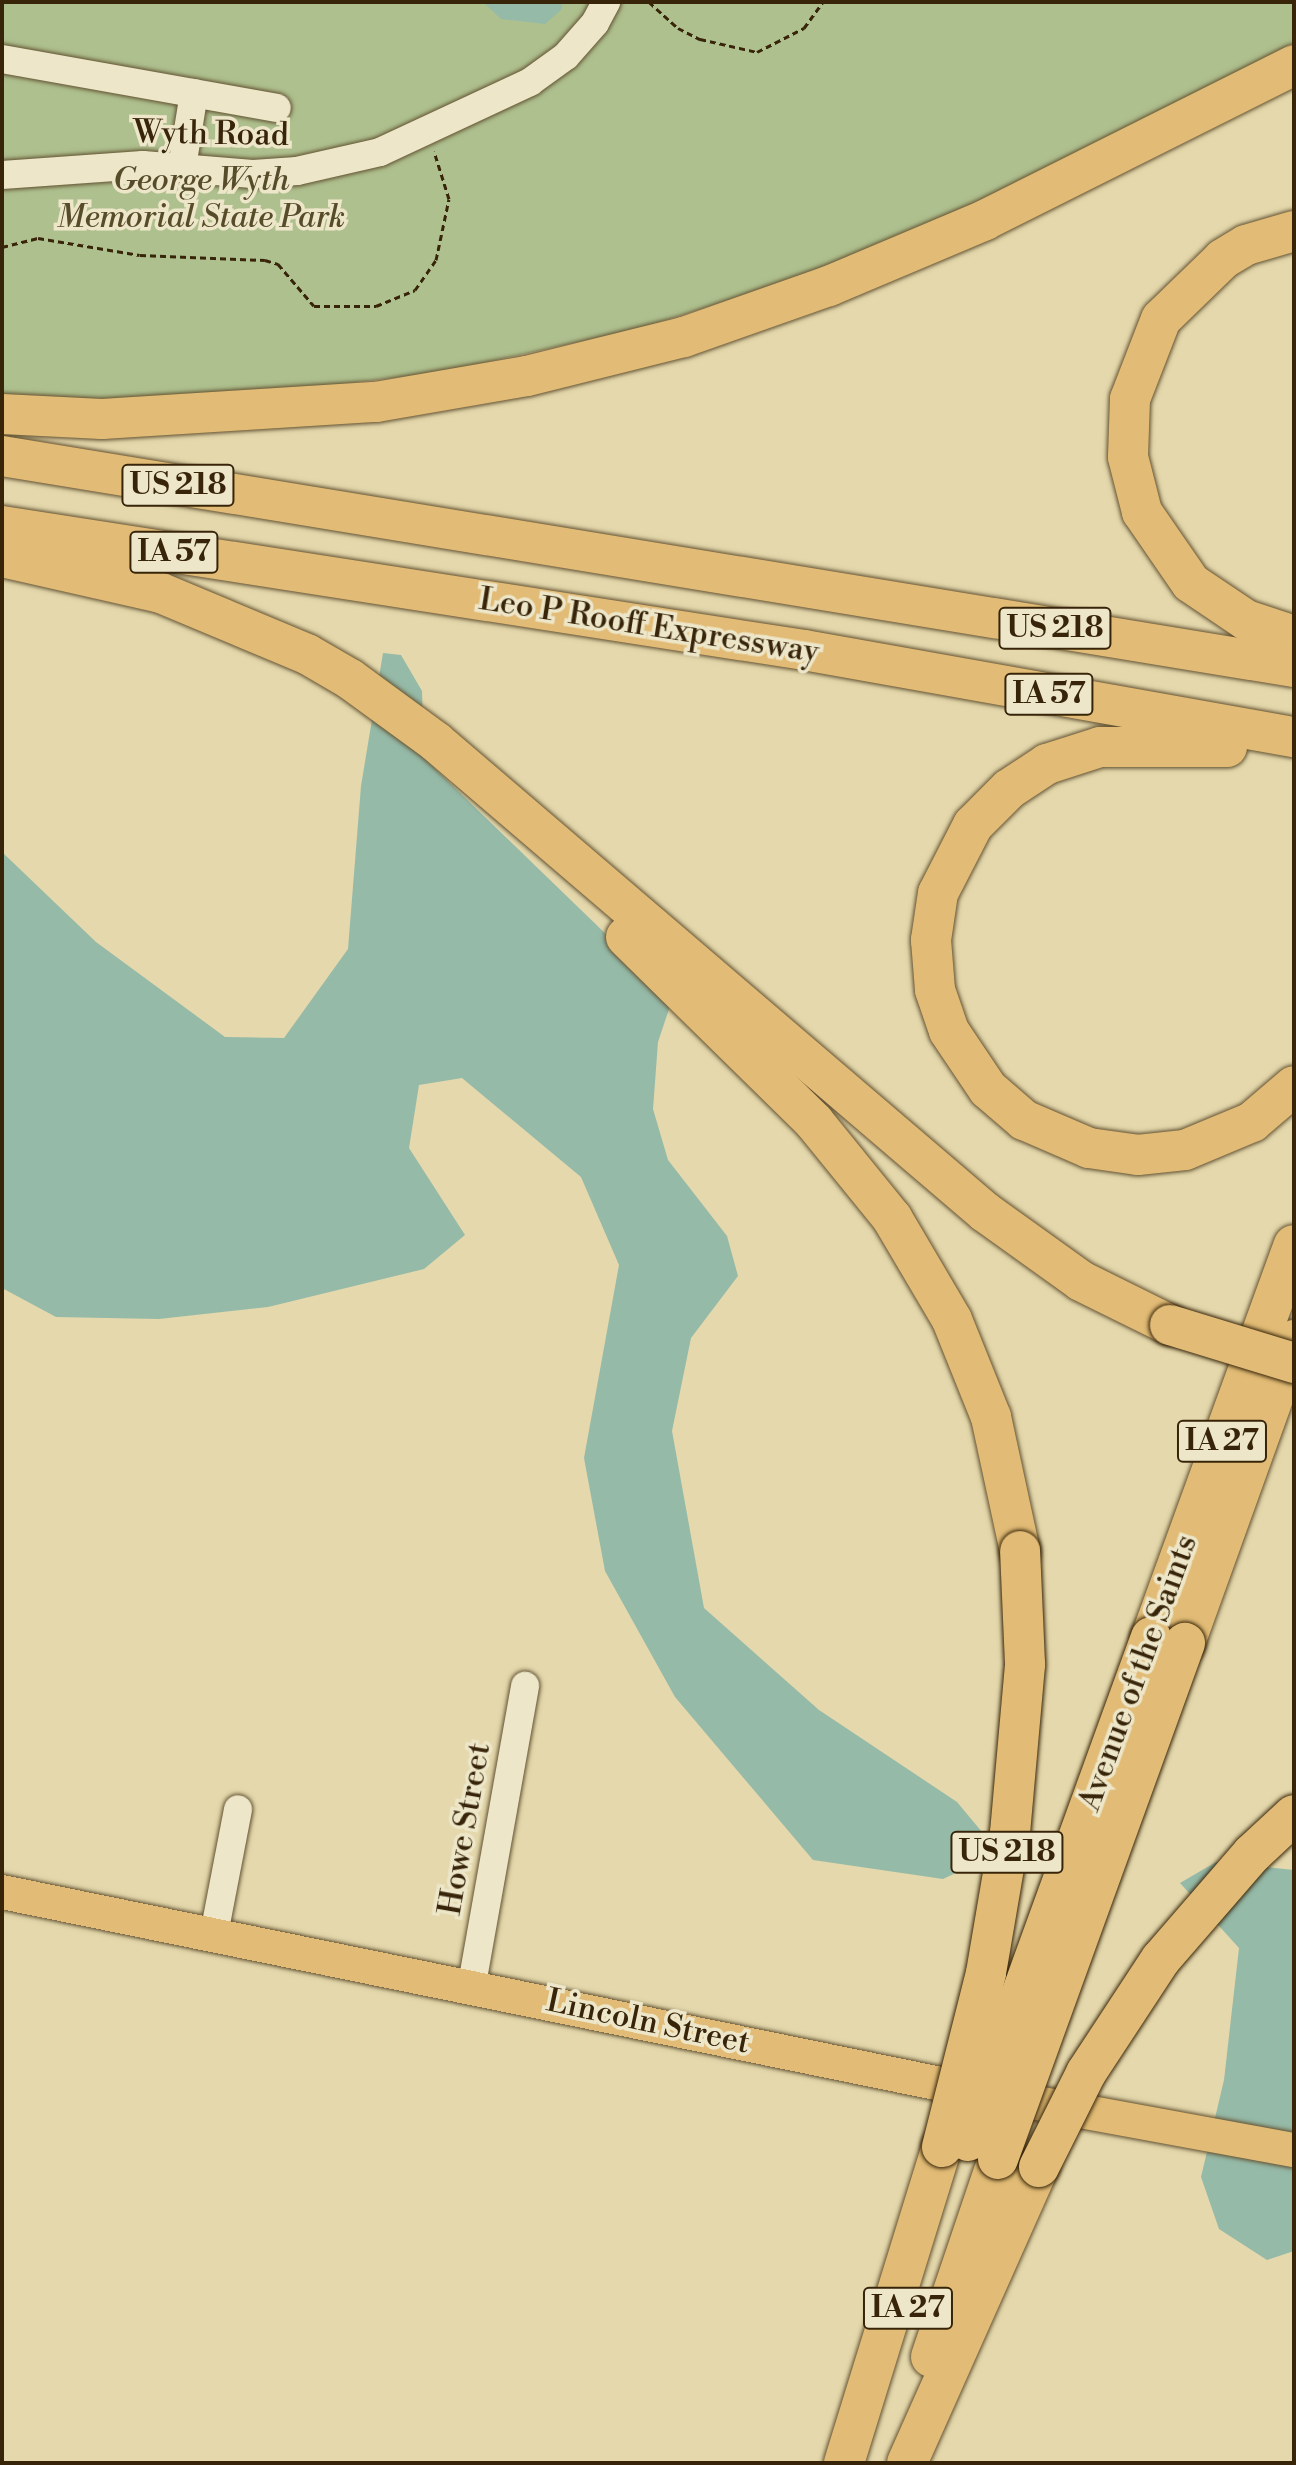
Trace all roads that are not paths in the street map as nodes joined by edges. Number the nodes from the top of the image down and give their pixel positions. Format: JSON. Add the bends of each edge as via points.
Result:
{"nodes":[{"id":1,"x":606,"y":2,"type":"edge"},
{"id":2,"x":2,"y":59,"type":"edge"},
{"id":3,"x":1294,"y":65,"type":"edge"},
{"id":4,"x":194,"y":93,"type":"junction"},
{"id":5,"x":277,"y":108,"type":"dead end"},
{"id":6,"x":182,"y":167,"type":"junction"},
{"id":7,"x":2,"y":175,"type":"edge"},
{"id":8,"x":1294,"y":231,"type":"edge"},
{"id":9,"x":2,"y":414,"type":"edge"},
{"id":10,"x":2,"y":456,"type":"edge"},
{"id":11,"x":2,"y":526,"type":"edge"},
{"id":12,"x":2,"y":557,"type":"edge"},
{"id":13,"x":1294,"y":636,"type":"edge"},
{"id":14,"x":1294,"y":667,"type":"edge"},
{"id":15,"x":1294,"y":737,"type":"edge"},
{"id":16,"x":1294,"y":751,"type":"edge"},
{"id":17,"x":788,"y":1069,"type":"junction"},
{"id":18,"x":1294,"y":1086,"type":"edge"},
{"id":19,"x":1294,"y":1245,"type":"edge"},
{"id":20,"x":1294,"y":1340,"type":"edge"},
{"id":21,"x":1294,"y":1363,"type":"edge"},
{"id":22,"x":1168,"y":1640,"type":"junction"},
{"id":23,"x":525,"y":1686,"type":"dead end"},
{"id":24,"x":238,"y":1809,"type":"dead end"},
{"id":25,"x":1294,"y":1815,"type":"edge"},
{"id":26,"x":2,"y":1892,"type":"edge"},
{"id":27,"x":214,"y":1934,"type":"junction"},
{"id":28,"x":472,"y":1984,"type":"junction"},
{"id":29,"x":1294,"y":2150,"type":"edge"},
{"id":30,"x":968,"y":2153,"type":"junction"},
{"id":31,"x":844,"y":2463,"type":"edge"},
{"id":32,"x":852,"y":2463,"type":"edge"},
{"id":33,"x":893,"y":2463,"type":"edge"},
{"id":34,"x":907,"y":2463,"type":"edge"}],
"edges":[{"from":1,"to":6,"type":"street","name":"Wyth Road","via":[[566,56],[530,82],[380,152],[297,171],[253,174]]},
{"from":2,"to":4,"type":"street"},
{"from":3,"to":9,"type":"highway","via":[[985,220],[882,265],[684,337],[527,376],[376,402],[132,418]]},
{"from":4,"to":5,"type":"street"},
{"from":4,"to":6,"type":"street"},
{"from":6,"to":7,"type":"street","name":"Wyth Road"},
{"from":8,"to":13,"type":"highway","via":[[1246,245],[1223,259],[1161,319],[1130,399],[1128,457],[1142,512],[1191,583],[1246,620]]},
{"from":10,"to":14,"type":"highway","name":"Leo P Rooff Expressway","number":"US 218"},
{"from":11,"to":15,"type":"highway","name":"Leo P Rooff Expressway","number":"IA 57","via":[[804,650]]},
{"from":12,"to":17,"type":"highway","number":"US 218","via":[[161,593],[307,654],[436,742]]},
{"from":16,"to":18,"type":"highway","via":[[1130,743],[1047,764],[1009,789],[973,825],[938,893],[931,940],[941,1010],[973,1072],[1024,1120],[1067,1142],[1138,1155],[1185,1150],[1252,1122]]},
{"from":17,"to":21,"type":"highway","bridge":true,"via":[[925,1163],[1045,1257],[1170,1325]]},
{"from":17,"to":30,"type":"highway","number":"US 218","bridge":true,"via":[[814,1122],[892,1218],[952,1320],[991,1417],[1020,1551],[1025,1664],[1010,1833],[986,1973]]},
{"from":19,"to":22,"type":"highway","name":"Avenue of the Saints","number":"IA 27"},
{"from":20,"to":22,"type":"highway","name":"Avenue of the Saints","number":"US 218"},
{"from":22,"to":30,"type":"highway","name":"Avenue of the Saints","number":"US 218","bridge":true},
{"from":23,"to":28,"type":"street","name":"Howe Street"},
{"from":24,"to":27,"type":"street"},
{"from":25,"to":34,"type":"highway","bridge":true,"via":[[1252,1854],[1161,1959],[1086,2073]]},
{"from":26,"to":27,"type":"main road","name":"Lincoln Street"},
{"from":27,"to":28,"type":"main road","name":"Lincoln Street"},
{"from":28,"to":29,"type":"main road","name":"Lincoln Street","via":[[952,2087]]},
{"from":30,"to":31,"type":"highway","number":"US 218"},
{"from":30,"to":32,"type":"highway","name":"Avenue of the Saints","number":"IA 27"},
{"from":30,"to":33,"type":"highway","name":"Avenue of the Saints","number":"US 218"}]}
